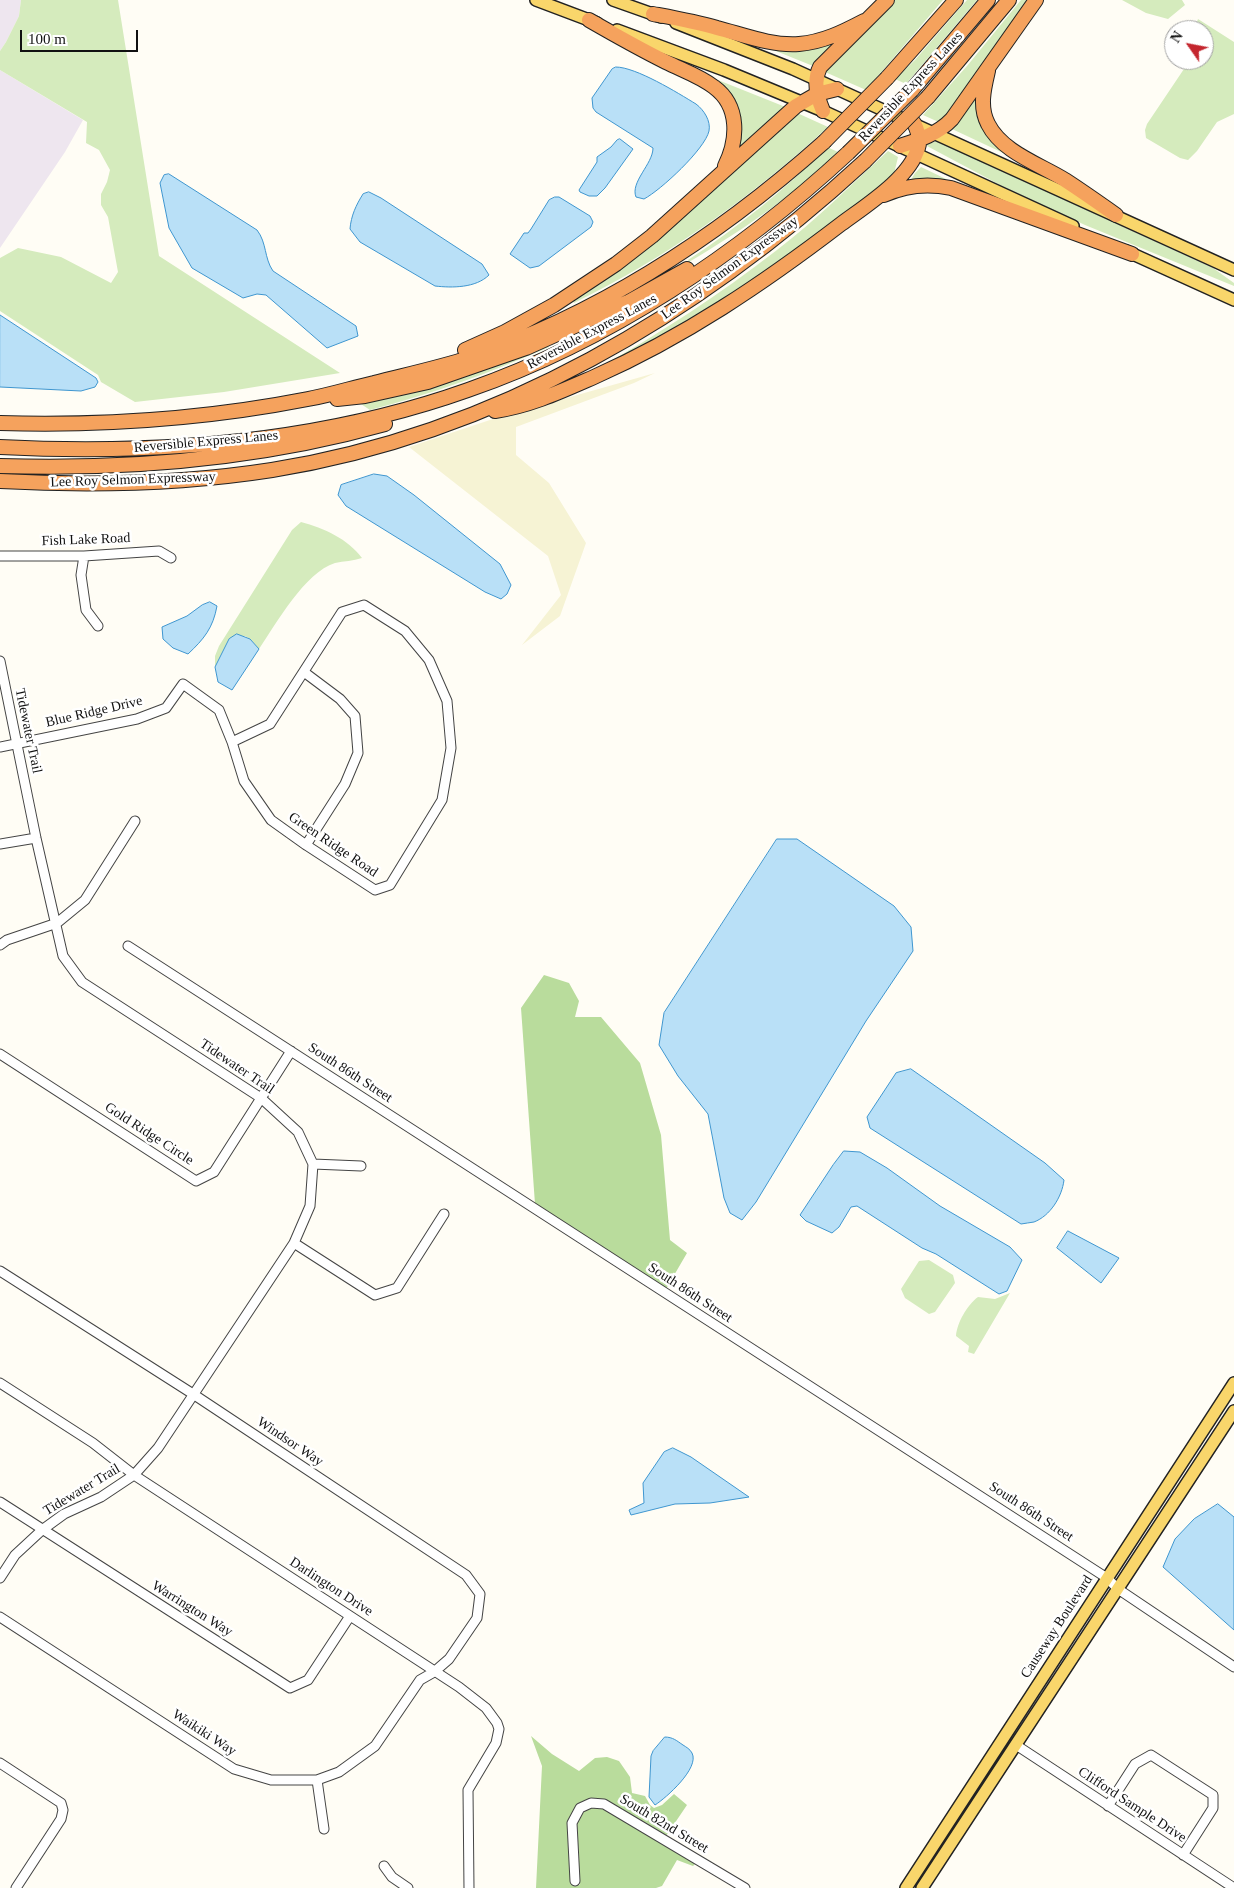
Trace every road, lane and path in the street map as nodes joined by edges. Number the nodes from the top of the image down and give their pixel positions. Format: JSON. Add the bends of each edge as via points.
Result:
{"nodes":[{"id":1,"x":536,"y":0,"type":"edge"},
{"id":2,"x":614,"y":0,"type":"edge"},
{"id":3,"x":887,"y":0,"type":"edge"},
{"id":4,"x":956,"y":0,"type":"edge"},
{"id":5,"x":988,"y":0,"type":"edge"},
{"id":6,"x":1009,"y":0,"type":"edge"},
{"id":7,"x":1036,"y":0,"type":"edge"},
{"id":8,"x":653,"y":14,"type":"junction"},
{"id":9,"x":589,"y":20,"type":"junction"},
{"id":10,"x":864,"y":22,"type":"junction"},
{"id":11,"x":988,"y":71,"type":"junction"},
{"id":12,"x":816,"y":79,"type":"junction"},
{"id":13,"x":837,"y":89,"type":"junction"},
{"id":14,"x":817,"y":94,"type":"junction"},
{"id":15,"x":802,"y":102,"type":"junction"},
{"id":16,"x":823,"y":111,"type":"junction"},
{"id":17,"x":914,"y":123,"type":"junction"},
{"id":18,"x":935,"y":132,"type":"junction"},
{"id":19,"x":900,"y":146,"type":"joint"},
{"id":20,"x":918,"y":147,"type":"junction"},
{"id":21,"x":721,"y":172,"type":"junction"},
{"id":22,"x":870,"y":202,"type":"junction"},
{"id":23,"x":1116,"y":215,"type":"junction"},
{"id":24,"x":1132,"y":254,"type":"junction"},
{"id":25,"x":723,"y":255,"type":"junction"},
{"id":26,"x":1234,"y":270,"type":"edge"},
{"id":27,"x":1234,"y":300,"type":"edge"},
{"id":28,"x":431,"y":368,"type":"junction"},
{"id":29,"x":349,"y":394,"type":"junction"},
{"id":30,"x":474,"y":414,"type":"junction"},
{"id":31,"x":0,"y":423,"type":"edge"},
{"id":32,"x":351,"y":428,"type":"junction"},
{"id":33,"x":0,"y":447,"type":"edge"},
{"id":34,"x":0,"y":466,"type":"edge"},
{"id":35,"x":0,"y":481,"type":"edge"},
{"id":36,"x":0,"y":556,"type":"edge"},
{"id":37,"x":84,"y":556,"type":"junction"},
{"id":38,"x":171,"y":558,"type":"dead end"},
{"id":39,"x":98,"y":626,"type":"dead end"},
{"id":40,"x":0,"y":661,"type":"edge"},
{"id":41,"x":304,"y":672,"type":"junction"},
{"id":42,"x":183,"y":684,"type":"joint"},
{"id":43,"x":232,"y":742,"type":"junction"},
{"id":44,"x":17,"y":743,"type":"junction"},
{"id":45,"x":0,"y":747,"type":"edge"},
{"id":46,"x":136,"y":821,"type":"dead end"},
{"id":47,"x":36,"y":838,"type":"junction"},
{"id":48,"x":0,"y":844,"type":"edge"},
{"id":49,"x":306,"y":845,"type":"junction"},
{"id":50,"x":56,"y":923,"type":"junction"},
{"id":51,"x":0,"y":945,"type":"edge"},
{"id":52,"x":128,"y":946,"type":"dead end"},
{"id":53,"x":291,"y":1051,"type":"junction"},
{"id":54,"x":0,"y":1054,"type":"edge"},
{"id":55,"x":260,"y":1098,"type":"junction"},
{"id":56,"x":313,"y":1164,"type":"junction"},
{"id":57,"x":361,"y":1166,"type":"dead end"},
{"id":58,"x":444,"y":1214,"type":"dead end"},
{"id":59,"x":294,"y":1243,"type":"junction"},
{"id":60,"x":0,"y":1271,"type":"edge"},
{"id":61,"x":0,"y":1383,"type":"edge"},
{"id":62,"x":1234,"y":1383,"type":"edge"},
{"id":63,"x":193,"y":1394,"type":"junction"},
{"id":64,"x":1234,"y":1396,"type":"edge"},
{"id":65,"x":1234,"y":1411,"type":"edge"},
{"id":66,"x":1202,"y":1460,"type":"junction"},
{"id":67,"x":134,"y":1475,"type":"junction"},
{"id":68,"x":0,"y":1502,"type":"edge"},
{"id":69,"x":42,"y":1530,"type":"junction"},
{"id":70,"x":0,"y":1578,"type":"edge"},
{"id":71,"x":1107,"y":1578,"type":"junction"},
{"id":72,"x":1118,"y":1589,"type":"junction"},
{"id":73,"x":350,"y":1616,"type":"junction"},
{"id":74,"x":0,"y":1617,"type":"edge"},
{"id":75,"x":1234,"y":1667,"type":"edge"},
{"id":76,"x":434,"y":1672,"type":"junction"},
{"id":77,"x":1018,"y":1714,"type":"junction"},
{"id":78,"x":1016,"y":1744,"type":"junction"},
{"id":79,"x":0,"y":1763,"type":"edge"},
{"id":80,"x":317,"y":1780,"type":"junction"},
{"id":81,"x":960,"y":1803,"type":"junction"},
{"id":82,"x":1108,"y":1806,"type":"junction"},
{"id":83,"x":971,"y":1812,"type":"junction"},
{"id":84,"x":324,"y":1829,"type":"dead end"},
{"id":85,"x":1183,"y":1855,"type":"junction"},
{"id":86,"x":384,"y":1866,"type":"dead end"},
{"id":87,"x":575,"y":1881,"type":"dead end"},
{"id":88,"x":16,"y":1888,"type":"edge"},
{"id":89,"x":408,"y":1888,"type":"edge"},
{"id":90,"x":469,"y":1888,"type":"edge"},
{"id":91,"x":745,"y":1888,"type":"edge"},
{"id":92,"x":906,"y":1888,"type":"edge"},
{"id":93,"x":920,"y":1888,"type":"edge"},
{"id":94,"x":1234,"y":1888,"type":"edge"}],
"edges":[{"from":1,"to":9,"type":"main road"},
{"from":2,"to":8,"type":"main road"},
{"from":3,"to":10,"type":"highway"},
{"from":4,"to":28,"type":"highway","bridge":true,"via":[[887,78],[824,142],[760,196],[692,245],[624,287],[565,317],[470,358]]},
{"from":5,"to":25,"type":"highway","name":"Reversible Express Lanes","bridge":true,"via":[[912,90],[848,153],[782,211]]},
{"from":6,"to":30,"type":"highway","name":"Lee Roy Selmon Expressway","bridge":true,"via":[[928,97],[865,161],[787,229],[671,313],[564,374]]},
{"from":7,"to":11,"type":"highway"},
{"from":8,"to":10,"type":"highway","via":[[785,44],[822,40]]},
{"from":8,"to":12,"type":"main road"},
{"from":9,"to":15,"type":"main road"},
{"from":9,"to":21,"type":"highway","via":[[709,84],[724,96],[732,113],[735,135]]},
{"from":10,"to":12,"type":"highway","via":[[820,67]]},
{"from":11,"to":18,"type":"highway","via":[[952,119]]},
{"from":11,"to":23,"type":"highway","via":[[983,107],[987,123],[998,138]]},
{"from":12,"to":13,"type":"main road"},
{"from":12,"to":14,"type":"highway"},
{"from":13,"to":14,"type":"highway"},
{"from":13,"to":17,"type":"main road"},
{"from":14,"to":15,"type":"highway"},
{"from":14,"to":16,"type":"highway"},
{"from":15,"to":16,"type":"main road"},
{"from":15,"to":21,"type":"highway"},
{"from":16,"to":19,"type":"main road"},
{"from":17,"to":18,"type":"main road"},
{"from":17,"to":20,"type":"highway"},
{"from":18,"to":20,"type":"highway"},
{"from":18,"to":23,"type":"main road"},
{"from":19,"to":20,"type":"highway"},
{"from":20,"to":22,"type":"highway","via":[[902,174]]},
{"from":20,"to":24,"type":"main road"},
{"from":21,"to":28,"type":"highway","via":[[634,251],[579,290],[517,326]]},
{"from":22,"to":24,"type":"highway","via":[[904,188],[943,186]]},
{"from":22,"to":30,"type":"highway","via":[[738,298],[654,348],[543,398],[513,408]]},
{"from":23,"to":26,"type":"main road"},
{"from":24,"to":27,"type":"main road"},
{"from":25,"to":29,"type":"highway","via":[[526,348],[438,379]]},
{"from":25,"to":32,"type":"highway","name":"Reversible Express Lanes","via":[[604,329],[552,355],[468,390]]},
{"from":28,"to":29,"type":"highway"},
{"from":29,"to":31,"type":"highway","via":[[172,419],[95,424]]},
{"from":30,"to":35,"type":"highway","name":"Lee Roy Selmon Expressway","via":[[375,446],[292,466],[207,478],[104,484]]},
{"from":32,"to":33,"type":"highway","name":"Reversible Express Lanes","via":[[178,446],[108,449]]},
{"from":32,"to":34,"type":"highway","via":[[282,448],[175,463],[88,467]]},
{"from":36,"to":37,"type":"street","name":"Fish Lake Road"},
{"from":37,"to":38,"type":"street","name":"Fish Lake Road","via":[[159,551]]},
{"from":37,"to":39,"type":"street","via":[[81,575],[86,610]]},
{"from":40,"to":44,"type":"street","name":"Tidewater Trail"},
{"from":41,"to":43,"type":"street","name":"Green Ridge Road","via":[[270,724]]},
{"from":41,"to":49,"type":"street","via":[[340,699],[355,716],[358,753],[345,784]]},
{"from":41,"to":49,"type":"street","name":"Green Ridge Road","via":[[342,612],[364,605],[405,631],[429,660],[447,701],[451,748],[442,800],[390,885],[375,890]]},
{"from":42,"to":43,"type":"street","name":"Green Ridge Road","via":[[219,710]]},
{"from":42,"to":44,"type":"street","name":"Blue Ridge Drive","via":[[166,708],[137,719]]},
{"from":43,"to":49,"type":"street","name":"Green Ridge Road","via":[[244,781],[271,820]]},
{"from":44,"to":45,"type":"street","name":"Blue Ridge Drive"},
{"from":44,"to":47,"type":"street","name":"Tidewater Trail"},
{"from":46,"to":50,"type":"street","via":[[85,900]]},
{"from":47,"to":48,"type":"street"},
{"from":47,"to":50,"type":"street","name":"Tidewater Trail"},
{"from":50,"to":51,"type":"street"},
{"from":50,"to":55,"type":"street","name":"Tidewater Trail","via":[[63,956],[82,982]]},
{"from":52,"to":53,"type":"street","name":"South 86th Street"},
{"from":53,"to":55,"type":"street","name":"Gold Ridge Circle"},
{"from":53,"to":71,"type":"street","name":"South 86th Street"},
{"from":54,"to":55,"type":"street","name":"Gold Ridge Circle","via":[[196,1181],[214,1172]]},
{"from":55,"to":56,"type":"street","name":"Tidewater Trail","via":[[298,1132]]},
{"from":56,"to":57,"type":"street"},
{"from":56,"to":59,"type":"street","name":"Tidewater Trail","via":[[310,1206]]},
{"from":58,"to":59,"type":"street","via":[[398,1288],[375,1295]]},
{"from":59,"to":63,"type":"street","name":"Tidewater Trail"},
{"from":60,"to":63,"type":"street","name":"Windsor Way"},
{"from":61,"to":67,"type":"street","name":"Darlington Drive","via":[[93,1443]]},
{"from":62,"to":71,"type":"main road","name":"Causeway Boulevard"},
{"from":63,"to":67,"type":"street","name":"Tidewater Trail","via":[[158,1448]]},
{"from":63,"to":76,"type":"street","name":"Windsor Way","via":[[466,1575],[480,1594],[477,1618],[449,1660]]},
{"from":64,"to":66,"type":"main road","via":[[1208,1439]]},
{"from":65,"to":66,"type":"main road"},
{"from":66,"to":72,"type":"main road"},
{"from":67,"to":69,"type":"street","name":"Tidewater Trail"},
{"from":67,"to":73,"type":"street","name":"Darlington Drive"},
{"from":68,"to":69,"type":"street","name":"Warrington Way"},
{"from":69,"to":70,"type":"street","name":"Tidewater Trail","via":[[15,1556]]},
{"from":69,"to":73,"type":"street","name":"Warrington Way","via":[[290,1688],[308,1680]]},
{"from":71,"to":72,"type":"street","name":"South 86th Street"},
{"from":71,"to":77,"type":"main road","name":"Causeway Boulevard"},
{"from":72,"to":75,"type":"street","name":"South 86th Street"},
{"from":72,"to":78,"type":"main road"},
{"from":73,"to":76,"type":"street","name":"Darlington Drive"},
{"from":74,"to":80,"type":"street","name":"Waikiki Way","via":[[234,1769],[271,1780]]},
{"from":76,"to":80,"type":"street","name":"Waikiki Way","via":[[420,1680],[375,1746],[339,1772]]},
{"from":76,"to":90,"type":"street","name":"Darlington Drive","via":[[486,1708],[499,1730],[496,1743],[468,1790]]},
{"from":77,"to":81,"type":"main road","name":"Causeway Boulevard"},
{"from":77,"to":83,"type":"main road","via":[[1019,1723],[1012,1738],[972,1800]]},
{"from":78,"to":82,"type":"street","name":"Clifford Sample Drive"},
{"from":78,"to":83,"type":"main road"},
{"from":79,"to":88,"type":"street","via":[[61,1803],[63,1810],[61,1819]]},
{"from":80,"to":84,"type":"street"},
{"from":81,"to":92,"type":"main road","name":"Causeway Boulevard"},
{"from":81,"to":93,"type":"main road","via":[[958,1821],[926,1870]]},
{"from":82,"to":85,"type":"street","name":"Clifford Sample Drive"},
{"from":82,"to":85,"type":"street","via":[[1135,1764],[1151,1755],[1213,1795],[1213,1808]]},
{"from":83,"to":93,"type":"main road"},
{"from":85,"to":94,"type":"street","name":"Clifford Sample Drive"},
{"from":86,"to":89,"type":"street","via":[[392,1877]]},
{"from":87,"to":91,"type":"street","name":"South 82nd Street","via":[[572,1823],[580,1808],[591,1803],[604,1804]]}]}
